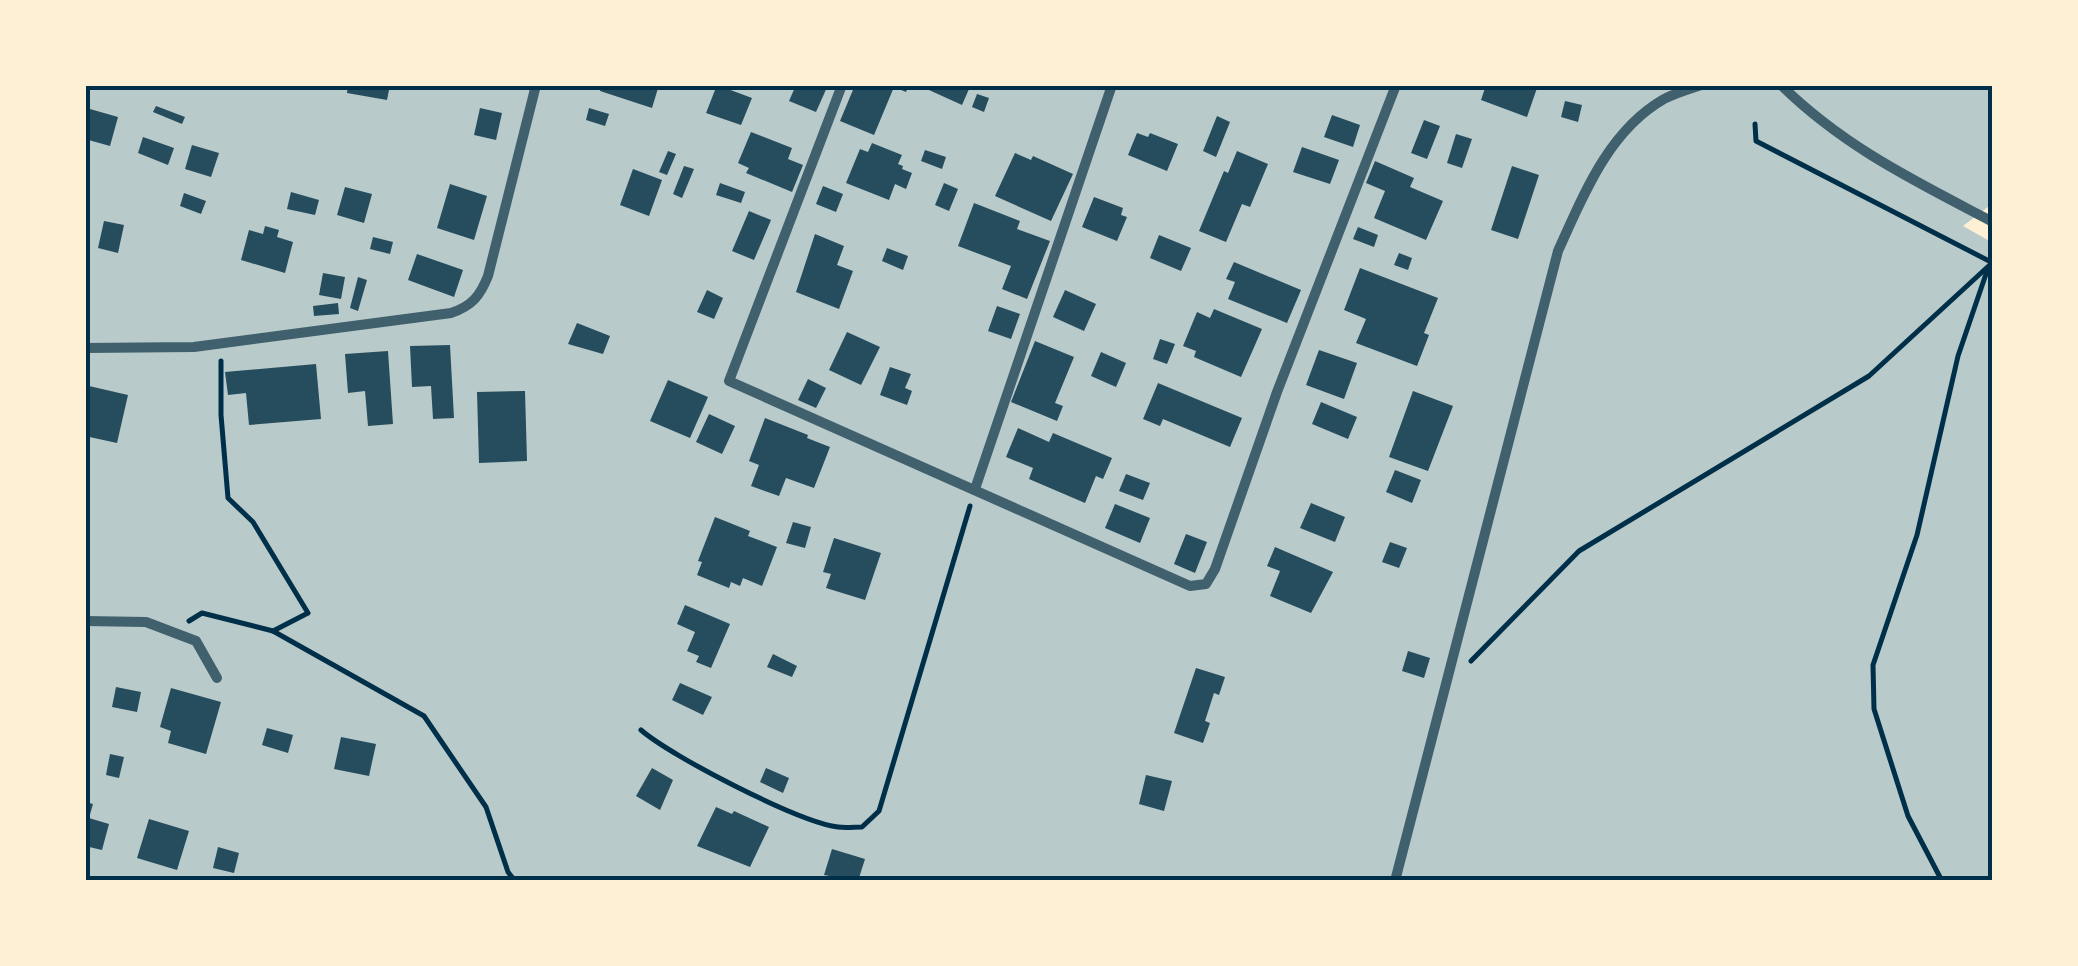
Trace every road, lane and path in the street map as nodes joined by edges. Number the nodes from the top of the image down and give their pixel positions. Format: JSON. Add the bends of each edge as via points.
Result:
{"nodes":[{"id":1,"x":536,"y":85,"type":"edge"},
{"id":2,"x":842,"y":85,"type":"edge"},
{"id":3,"x":1112,"y":85,"type":"edge"},
{"id":4,"x":1396,"y":85,"type":"edge"},
{"id":5,"x":1700,"y":85,"type":"edge"},
{"id":6,"x":1781,"y":85,"type":"edge"},
{"id":7,"x":1754,"y":124,"type":"dead end"},
{"id":8,"x":1993,"y":222,"type":"edge"},
{"id":9,"x":1992,"y":264,"type":"edge"},
{"id":10,"x":221,"y":343,"type":"junction"},
{"id":11,"x":85,"y":348,"type":"edge"},
{"id":12,"x":975,"y":489,"type":"junction"},
{"id":13,"x":85,"y":621,"type":"edge"},
{"id":14,"x":274,"y":631,"type":"junction"},
{"id":15,"x":170,"y":632,"type":"junction"},
{"id":16,"x":217,"y":678,"type":"dead end"},
{"id":17,"x":1448,"y":684,"type":"junction"},
{"id":18,"x":641,"y":730,"type":"dead end"},
{"id":19,"x":515,"y":881,"type":"edge"},
{"id":20,"x":1395,"y":881,"type":"edge"},
{"id":21,"x":1942,"y":881,"type":"edge"}],
"edges":[{"from":1,"to":10,"type":"street","via":[[488,276],[473,303],[450,313]]},
{"from":2,"to":12,"type":"street","via":[[729,382]]},
{"from":3,"to":12,"type":"street"},
{"from":4,"to":12,"type":"street","via":[[1206,584],[1190,586]]},
{"from":5,"to":17,"type":"street","via":[[1642,114],[1614,144],[1558,251]]},
{"from":6,"to":8,"type":"street","via":[[1836,135]]},
{"from":7,"to":9,"type":"path","via":[[1756,141]]},
{"from":9,"to":17,"type":"path","via":[[1868,376],[1579,551]]},
{"from":9,"to":21,"type":"path","via":[[1958,356],[1917,535],[1873,665],[1874,709],[1908,816]]},
{"from":10,"to":11,"type":"street"},
{"from":10,"to":14,"type":"path","via":[[228,498],[253,522],[308,613]]},
{"from":12,"to":18,"type":"path","via":[[879,811],[862,828],[836,828],[773,804],[659,746]]},
{"from":13,"to":15,"type":"street","via":[[146,622]]},
{"from":14,"to":15,"type":"path","via":[[202,613]]},
{"from":14,"to":19,"type":"path","via":[[424,716],[486,807]]},
{"from":15,"to":16,"type":"street","via":[[196,641]]},
{"from":17,"to":20,"type":"street"}]}
